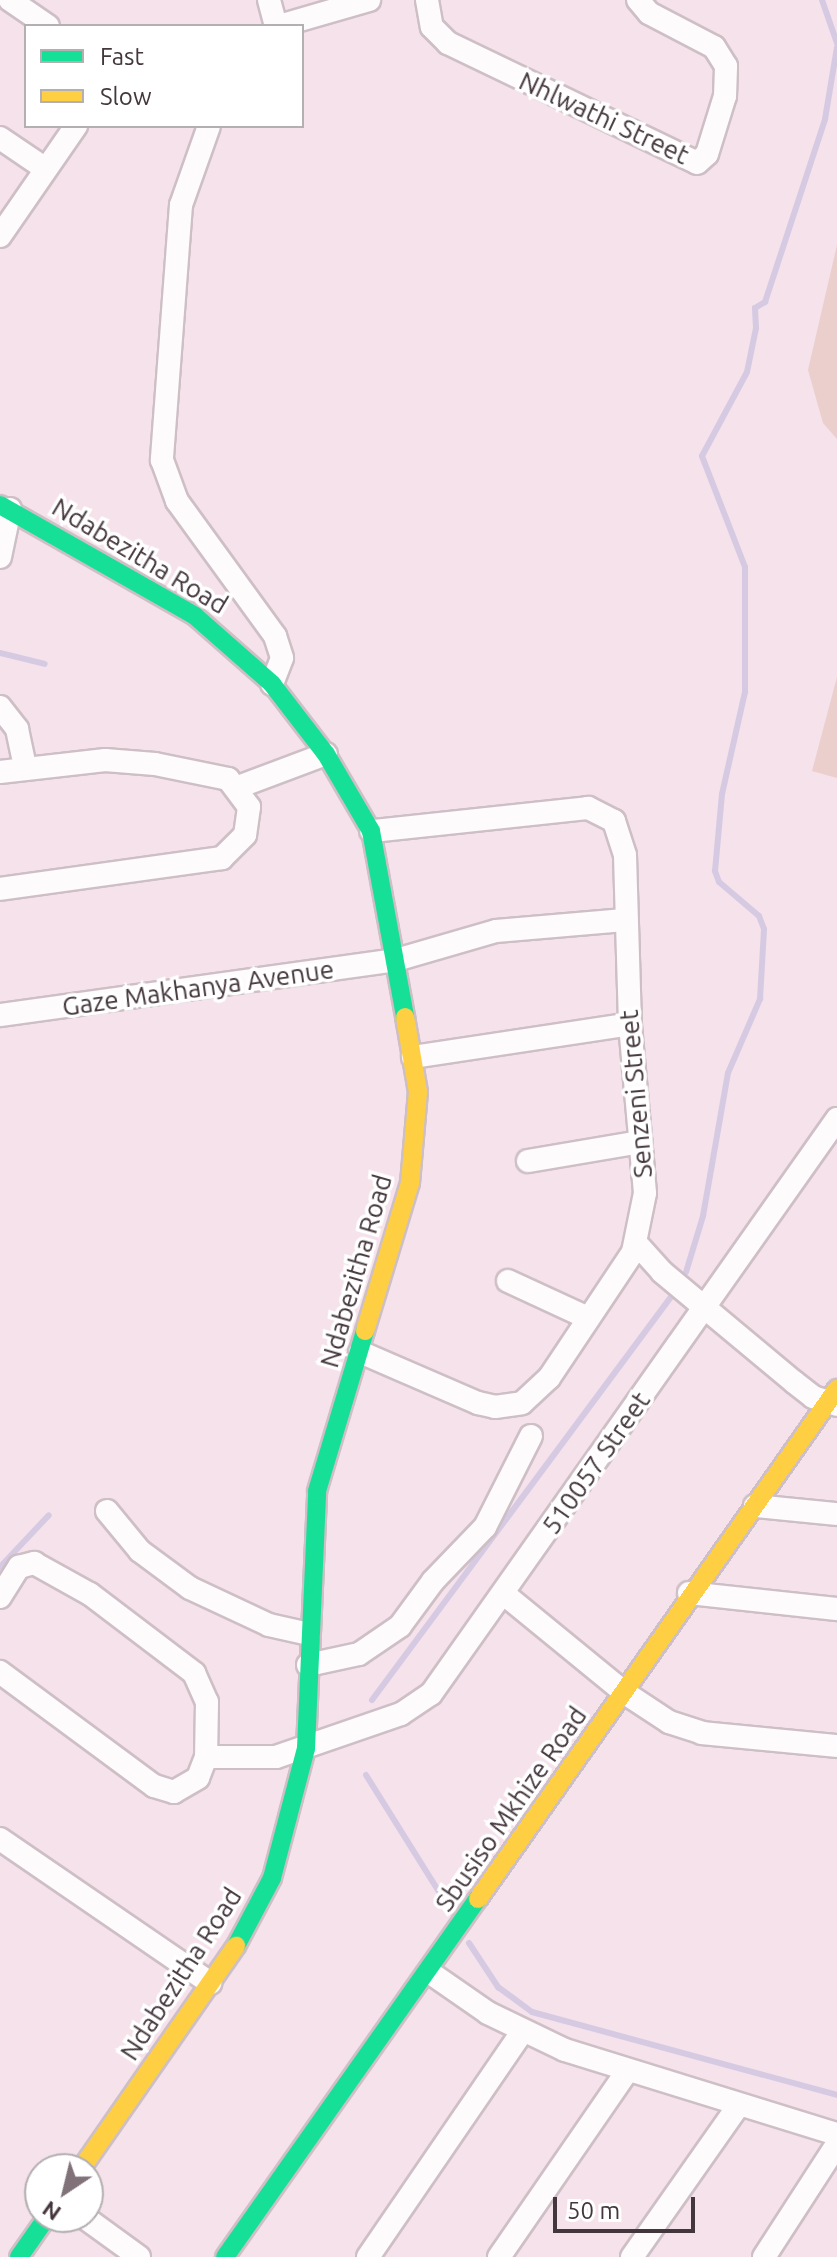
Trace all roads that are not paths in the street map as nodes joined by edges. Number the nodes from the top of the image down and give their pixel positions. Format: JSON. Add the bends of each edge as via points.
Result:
{"nodes":[{"id":1,"x":10,"y":0,"type":"edge"},
{"id":2,"x":269,"y":0,"type":"edge"},
{"id":3,"x":369,"y":0,"type":"edge"},
{"id":4,"x":427,"y":0,"type":"edge"},
{"id":5,"x":638,"y":0,"type":"edge"},
{"id":6,"x":45,"y":24,"type":"edge"},
{"id":7,"x":277,"y":24,"type":"edge"},
{"id":8,"x":285,"y":24,"type":"edge"},
{"id":9,"x":75,"y":128,"type":"edge"},
{"id":10,"x":208,"y":128,"type":"edge"},
{"id":11,"x":0,"y":138,"type":"edge"},
{"id":12,"x":46,"y":169,"type":"junction"},
{"id":13,"x":0,"y":236,"type":"edge"},
{"id":14,"x":5,"y":507,"type":"edge"},
{"id":15,"x":0,"y":557,"type":"edge"},
{"id":16,"x":272,"y":684,"type":"junction"},
{"id":17,"x":0,"y":707,"type":"edge"},
{"id":18,"x":326,"y":754,"type":"junction"},
{"id":19,"x":25,"y":768,"type":"junction"},
{"id":20,"x":0,"y":772,"type":"edge"},
{"id":21,"x":238,"y":787,"type":"junction"},
{"id":22,"x":371,"y":831,"type":"junction"},
{"id":23,"x":0,"y":889,"type":"edge"},
{"id":24,"x":625,"y":920,"type":"junction"},
{"id":25,"x":396,"y":960,"type":"junction"},
{"id":26,"x":0,"y":1015,"type":"edge"},
{"id":27,"x":630,"y":1024,"type":"junction"},
{"id":28,"x":413,"y":1057,"type":"junction"},
{"id":29,"x":837,"y":1119,"type":"edge"},
{"id":30,"x":640,"y":1142,"type":"junction"},
{"id":31,"x":528,"y":1161,"type":"dead end"},
{"id":32,"x":637,"y":1244,"type":"junction"},
{"id":33,"x":508,"y":1281,"type":"dead end"},
{"id":34,"x":706,"y":1306,"type":"junction"},
{"id":35,"x":588,"y":1318,"type":"junction"},
{"id":36,"x":360,"y":1352,"type":"junction"},
{"id":37,"x":834,"y":1399,"type":"edge"},
{"id":38,"x":531,"y":1436,"type":"dead end"},
{"id":39,"x":755,"y":1506,"type":"junction"},
{"id":40,"x":107,"y":1511,"type":"dead end"},
{"id":41,"x":837,"y":1514,"type":"edge"},
{"id":42,"x":689,"y":1593,"type":"junction"},
{"id":43,"x":504,"y":1594,"type":"junction"},
{"id":44,"x":0,"y":1597,"type":"edge"},
{"id":45,"x":837,"y":1609,"type":"edge"},
{"id":46,"x":309,"y":1634,"type":"junction"},
{"id":47,"x":308,"y":1665,"type":"junction"},
{"id":48,"x":0,"y":1672,"type":"edge"},
{"id":49,"x":625,"y":1693,"type":"junction"},
{"id":50,"x":837,"y":1746,"type":"edge"},
{"id":51,"x":306,"y":1748,"type":"junction"},
{"id":52,"x":206,"y":1757,"type":"junction"},
{"id":53,"x":0,"y":1839,"type":"edge"},
{"id":54,"x":429,"y":1972,"type":"junction"},
{"id":55,"x":210,"y":1983,"type":"junction"},
{"id":56,"x":522,"y":2032,"type":"junction"},
{"id":57,"x":626,"y":2073,"type":"junction"},
{"id":58,"x":738,"y":2106,"type":"junction"},
{"id":59,"x":837,"y":2134,"type":"edge"},
{"id":60,"x":837,"y":2144,"type":"edge"},
{"id":61,"x":92,"y":2153,"type":"edge"},
{"id":62,"x":104,"y":2232,"type":"edge"},
{"id":63,"x":36,"y":2233,"type":"edge"},
{"id":64,"x":19,"y":2257,"type":"edge"},
{"id":65,"x":139,"y":2257,"type":"edge"},
{"id":66,"x":225,"y":2257,"type":"edge"},
{"id":67,"x":368,"y":2257,"type":"edge"},
{"id":68,"x":499,"y":2257,"type":"edge"},
{"id":69,"x":632,"y":2257,"type":"edge"},
{"id":70,"x":764,"y":2257,"type":"edge"}],
"edges":[{"from":1,"to":6,"type":"street"},
{"from":2,"to":7,"type":"street"},
{"from":3,"to":8,"type":"street"},
{"from":4,"to":5,"type":"street","name":"Nhlwathi Street","via":[[432,27],[448,43],[697,163],[707,154],[725,96],[726,66],[714,47],[649,13]]},
{"from":9,"to":12,"type":"street"},
{"from":10,"to":16,"type":"street","via":[[181,205],[160,438],[177,501],[281,649]]},
{"from":11,"to":12,"type":"street"},
{"from":12,"to":13,"type":"street"},
{"from":14,"to":15,"type":"street"},
{"from":14,"to":16,"type":"street","name":"Ndabezitha Road","via":[[195,616]]},
{"from":16,"to":18,"type":"street","name":"Ndabezitha Road"},
{"from":17,"to":19,"type":"street","via":[[17,729]]},
{"from":18,"to":21,"type":"street"},
{"from":18,"to":22,"type":"street","name":"Ndabezitha Road"},
{"from":19,"to":20,"type":"street"},
{"from":19,"to":21,"type":"street","via":[[131,761],[214,775]]},
{"from":21,"to":23,"type":"street","via":[[249,818],[235,850],[222,858]]},
{"from":22,"to":24,"type":"street","name":"Senzeni Street","via":[[598,811],[614,821],[625,855]]},
{"from":22,"to":25,"type":"street","name":"Ndabezitha Road"},
{"from":24,"to":25,"type":"street","name":"Gaze Makhanya Avenue","via":[[496,931]]},
{"from":24,"to":27,"type":"street","name":"Senzeni Street"},
{"from":25,"to":26,"type":"street","name":"Gaze Makhanya Avenue"},
{"from":25,"to":28,"type":"street","name":"Ndabezitha Road"},
{"from":27,"to":28,"type":"street"},
{"from":27,"to":30,"type":"street","name":"Senzeni Street"},
{"from":28,"to":36,"type":"street","name":"Ndabezitha Road","via":[[418,1131],[410,1183]]},
{"from":29,"to":34,"type":"street","name":"510057 Street"},
{"from":30,"to":31,"type":"street"},
{"from":30,"to":32,"type":"street","name":"Senzeni Street","via":[[645,1193]]},
{"from":32,"to":34,"type":"street"},
{"from":32,"to":35,"type":"street","name":"Senzeni Street"},
{"from":33,"to":35,"type":"street"},
{"from":34,"to":37,"type":"street"},
{"from":34,"to":43,"type":"street","name":"510057 Street"},
{"from":35,"to":36,"type":"street","name":"Senzeni Street","via":[[536,1393],[509,1407],[478,1403]]},
{"from":36,"to":46,"type":"street","name":"Ndabezitha Road","via":[[317,1491]]},
{"from":37,"to":39,"type":"street","name":"Sbusiso Mkhize Road"},
{"from":38,"to":47,"type":"street","via":[[485,1527],[433,1581],[400,1626],[359,1654]]},
{"from":39,"to":41,"type":"street"},
{"from":39,"to":42,"type":"street","name":"Sbusiso Mkhize Road"},
{"from":40,"to":46,"type":"street","via":[[140,1551],[190,1588],[269,1625]]},
{"from":42,"to":45,"type":"street"},
{"from":42,"to":49,"type":"street","name":"Sbusiso Mkhize Road"},
{"from":43,"to":49,"type":"street"},
{"from":43,"to":51,"type":"street","name":"510057 Street","via":[[444,1679],[418,1704]]},
{"from":44,"to":52,"type":"street","via":[[19,1567],[34,1563],[90,1594],[183,1664],[206,1691]]},
{"from":46,"to":47,"type":"street","name":"Ndabezitha Road"},
{"from":47,"to":51,"type":"street","name":"Ndabezitha Road"},
{"from":48,"to":52,"type":"street","via":[[165,1791],[190,1786]]},
{"from":49,"to":50,"type":"street","via":[[669,1722],[702,1733]]},
{"from":49,"to":54,"type":"street","name":"Sbusiso Mkhize Road"},
{"from":51,"to":52,"type":"street","name":"510057 Street","via":[[262,1760]]},
{"from":51,"to":55,"type":"street","name":"Ndabezitha Road","via":[[272,1878]]},
{"from":53,"to":55,"type":"street"},
{"from":54,"to":56,"type":"street"},
{"from":54,"to":66,"type":"street","name":"Sbusiso Mkhize Road"},
{"from":55,"to":61,"type":"street","name":"Ndabezitha Road"},
{"from":56,"to":57,"type":"street"},
{"from":56,"to":67,"type":"street"},
{"from":57,"to":58,"type":"street"},
{"from":57,"to":68,"type":"street"},
{"from":58,"to":59,"type":"street"},
{"from":58,"to":69,"type":"street"},
{"from":60,"to":70,"type":"street"},
{"from":62,"to":65,"type":"street"},
{"from":63,"to":64,"type":"street"}]}
